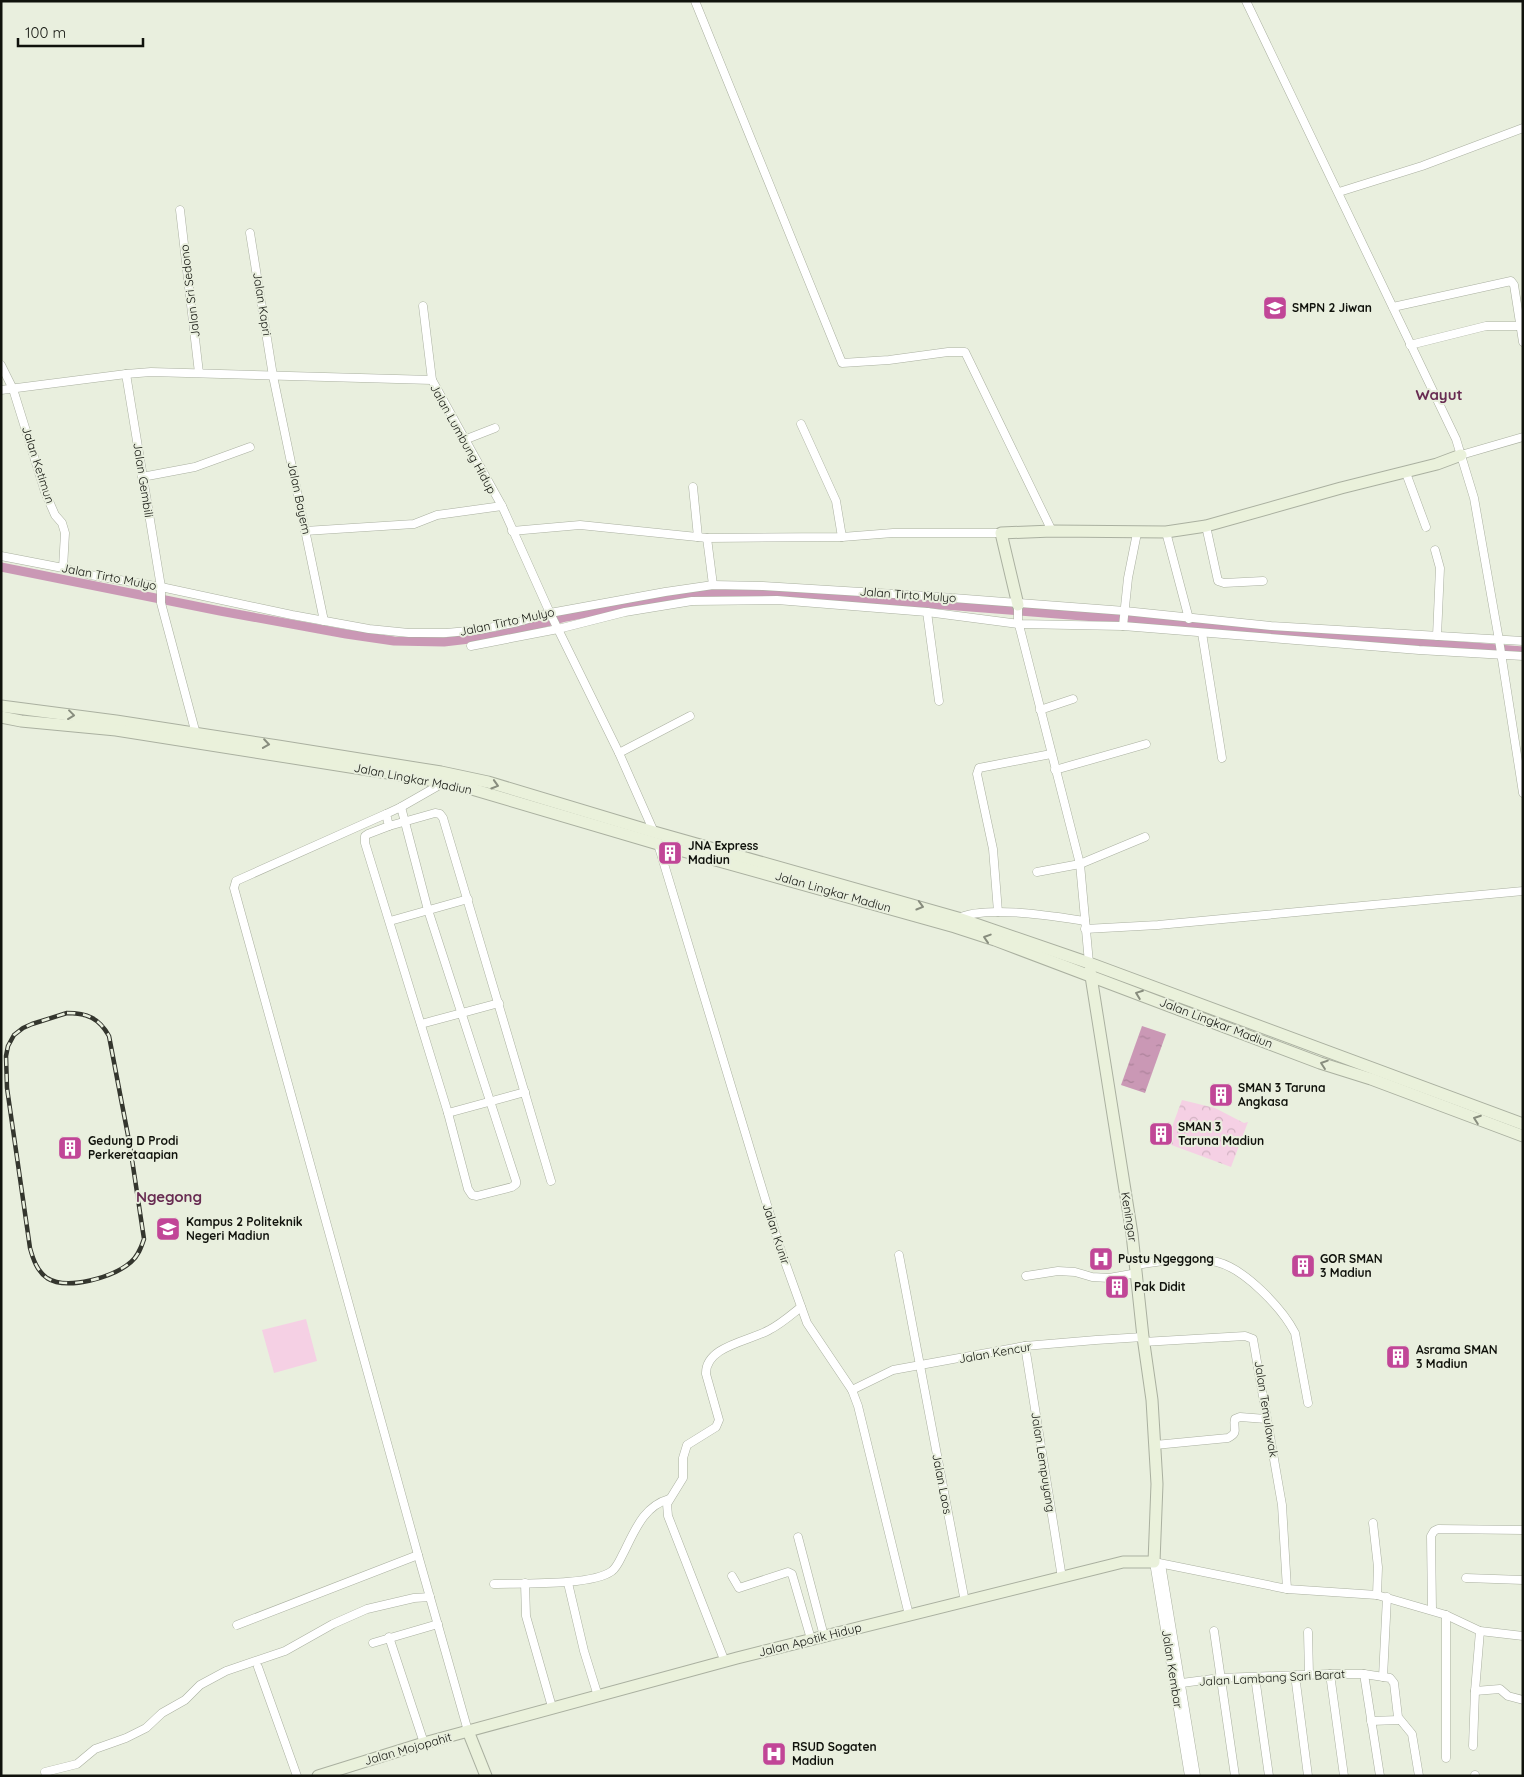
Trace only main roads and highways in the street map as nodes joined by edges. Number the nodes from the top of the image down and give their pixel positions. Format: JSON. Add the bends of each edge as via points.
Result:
{"nodes":[{"id":1,"x":1461,"y":455,"type":"road end"},
{"id":2,"x":1018,"y":604,"type":"road end"},
{"id":3,"x":1,"y":706,"type":"edge"},
{"id":4,"x":22,"y":715,"type":"junction"},
{"id":5,"x":1,"y":717,"type":"edge"},
{"id":6,"x":957,"y":922,"type":"junction"},
{"id":7,"x":1089,"y":963,"type":"junction"},
{"id":8,"x":1092,"y":976,"type":"junction"},
{"id":9,"x":1248,"y":1029,"type":"junction"},
{"id":10,"x":1523,"y":1124,"type":"edge"},
{"id":11,"x":1523,"y":1136,"type":"edge"},
{"id":12,"x":1157,"y":1563,"type":"joint"},
{"id":13,"x":468,"y":1731,"type":"junction"},
{"id":14,"x":318,"y":1776,"type":"edge"},
{"id":15,"x":486,"y":1776,"type":"edge"}],
"edges":[{"from":1,"to":2,"type":"main road","via":[[1406,473],[1206,526],[1166,532],[1000,533]]},
{"from":3,"to":4,"type":"main road","name":"Jalan Lingkar Madiun"},
{"from":4,"to":5,"type":"main road","name":"Jalan Lingkar Madiun"},
{"from":4,"to":6,"type":"main road","name":"Jalan Lingkar Madiun","via":[[443,783],[658,844]]},
{"from":4,"to":6,"type":"main road","name":"Jalan Lingkar Madiun","one_way":true,"via":[[116,721],[464,776]]},
{"from":6,"to":7,"type":"main road","name":"Jalan Lingkar Madiun"},
{"from":8,"to":6,"type":"main road","name":"Jalan Lingkar Madiun","one_way":true},
{"from":7,"to":8,"type":"main road","name":"Keningar"},
{"from":7,"to":9,"type":"main road","name":"Jalan Lingkar Madiun"},
{"from":9,"to":8,"type":"main road","name":"Jalan Lingkar Madiun","one_way":true},
{"from":8,"to":12,"type":"main road","name":"Keningar","via":[[1136,1269],[1152,1400]]},
{"from":9,"to":10,"type":"main road","name":"Jalan Lingkar Madiun"},
{"from":11,"to":9,"type":"main road","name":"Jalan Lingkar Madiun","one_way":true},
{"from":12,"to":13,"type":"main road","name":"Jalan Apotik Hidup","via":[[1124,1562],[811,1639]]},
{"from":13,"to":14,"type":"main road","name":"Jalan Mojopahit"},
{"from":13,"to":15,"type":"main road"}]}
